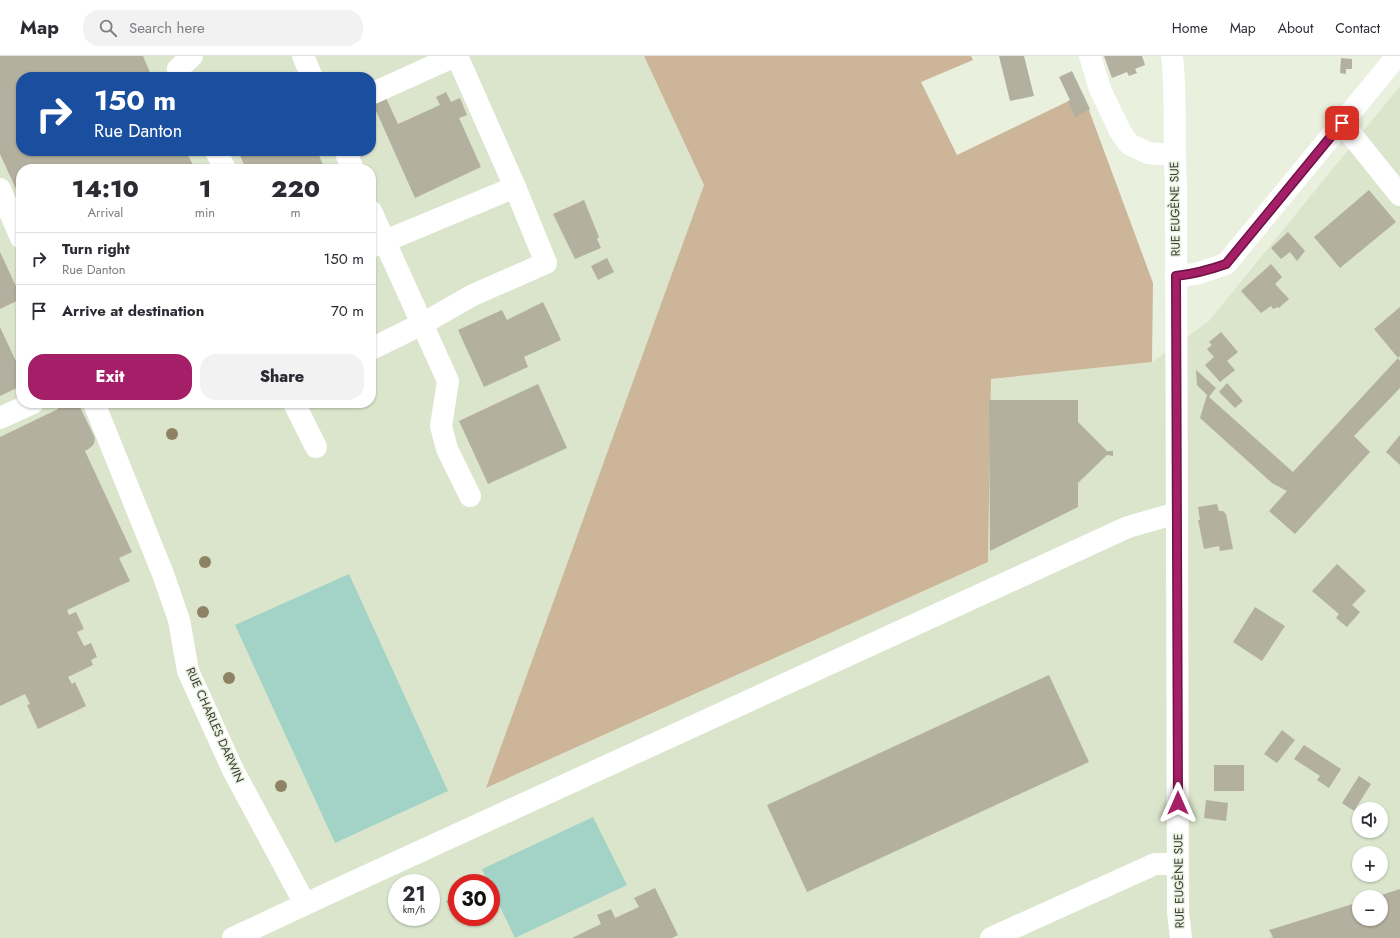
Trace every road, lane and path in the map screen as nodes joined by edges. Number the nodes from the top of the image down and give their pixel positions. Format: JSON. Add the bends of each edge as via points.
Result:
{"nodes":[{"id":1,"x":303,"y":56,"type":"edge"},
{"id":2,"x":456,"y":56,"type":"edge"},
{"id":3,"x":1090,"y":56,"type":"edge"},
{"id":4,"x":1172,"y":56,"type":"edge"},
{"id":5,"x":1397,"y":56,"type":"edge"},
{"id":6,"x":310,"y":72,"type":"edge"},
{"id":7,"x":376,"y":92,"type":"edge"},
{"id":8,"x":1342,"y":123,"type":"junction"},
{"id":9,"x":1174,"y":155,"type":"junction"},
{"id":10,"x":515,"y":187,"type":"junction"},
{"id":11,"x":0,"y":189,"type":"edge"},
{"id":12,"x":1400,"y":195,"type":"edge"},
{"id":13,"x":16,"y":226,"type":"edge"},
{"id":14,"x":378,"y":244,"type":"edge"},
{"id":15,"x":1176,"y":276,"type":"junction"},
{"id":16,"x":422,"y":324,"type":"junction"},
{"id":17,"x":376,"y":347,"type":"edge"},
{"id":18,"x":22,"y":408,"type":"edge"},
{"id":19,"x":96,"y":408,"type":"edge"},
{"id":20,"x":296,"y":408,"type":"edge"},
{"id":21,"x":0,"y":418,"type":"edge"},
{"id":22,"x":316,"y":447,"type":"dead end"},
{"id":23,"x":470,"y":496,"type":"dead end"},
{"id":24,"x":1177,"y":513,"type":"junction"},
{"id":25,"x":1178,"y":864,"type":"junction"},
{"id":26,"x":305,"y":904,"type":"junction"},
{"id":27,"x":234,"y":938,"type":"edge"},
{"id":28,"x":991,"y":938,"type":"edge"},
{"id":29,"x":1180,"y":938,"type":"edge"}],
"edges":[{"from":1,"to":6,"type":"street"},
{"from":2,"to":7,"type":"street"},
{"from":2,"to":10,"type":"street"},
{"from":3,"to":9,"type":"street","via":[[1100,89],[1129,144],[1148,153]]},
{"from":4,"to":9,"type":"street","name":"RUE EUGÈNE SUE"},
{"from":5,"to":8,"type":"street"},
{"from":8,"to":12,"type":"street"},
{"from":8,"to":15,"type":"street","via":[[1226,264],[1196,274]]},
{"from":9,"to":15,"type":"street","name":"RUE EUGÈNE SUE"},
{"from":10,"to":14,"type":"street"},
{"from":10,"to":16,"type":"street","via":[[546,263],[473,295]]},
{"from":11,"to":13,"type":"street"},
{"from":14,"to":16,"type":"street"},
{"from":15,"to":24,"type":"street","name":"RUE EUGÈNE SUE"},
{"from":16,"to":17,"type":"street"},
{"from":16,"to":23,"type":"street","via":[[448,381],[441,426],[447,449]]},
{"from":18,"to":21,"type":"street"},
{"from":19,"to":26,"type":"street","name":"RUE CHARLES DARWIN","via":[[163,574],[179,620],[188,671],[234,770]]},
{"from":20,"to":22,"type":"street"},
{"from":24,"to":25,"type":"street","name":"RUE EUGÈNE SUE"},
{"from":24,"to":26,"type":"street","via":[[1128,527]]},
{"from":25,"to":28,"type":"street","via":[[1155,864]]},
{"from":25,"to":29,"type":"street","name":"RUE EUGÈNE SUE"},
{"from":26,"to":27,"type":"street"}]}
